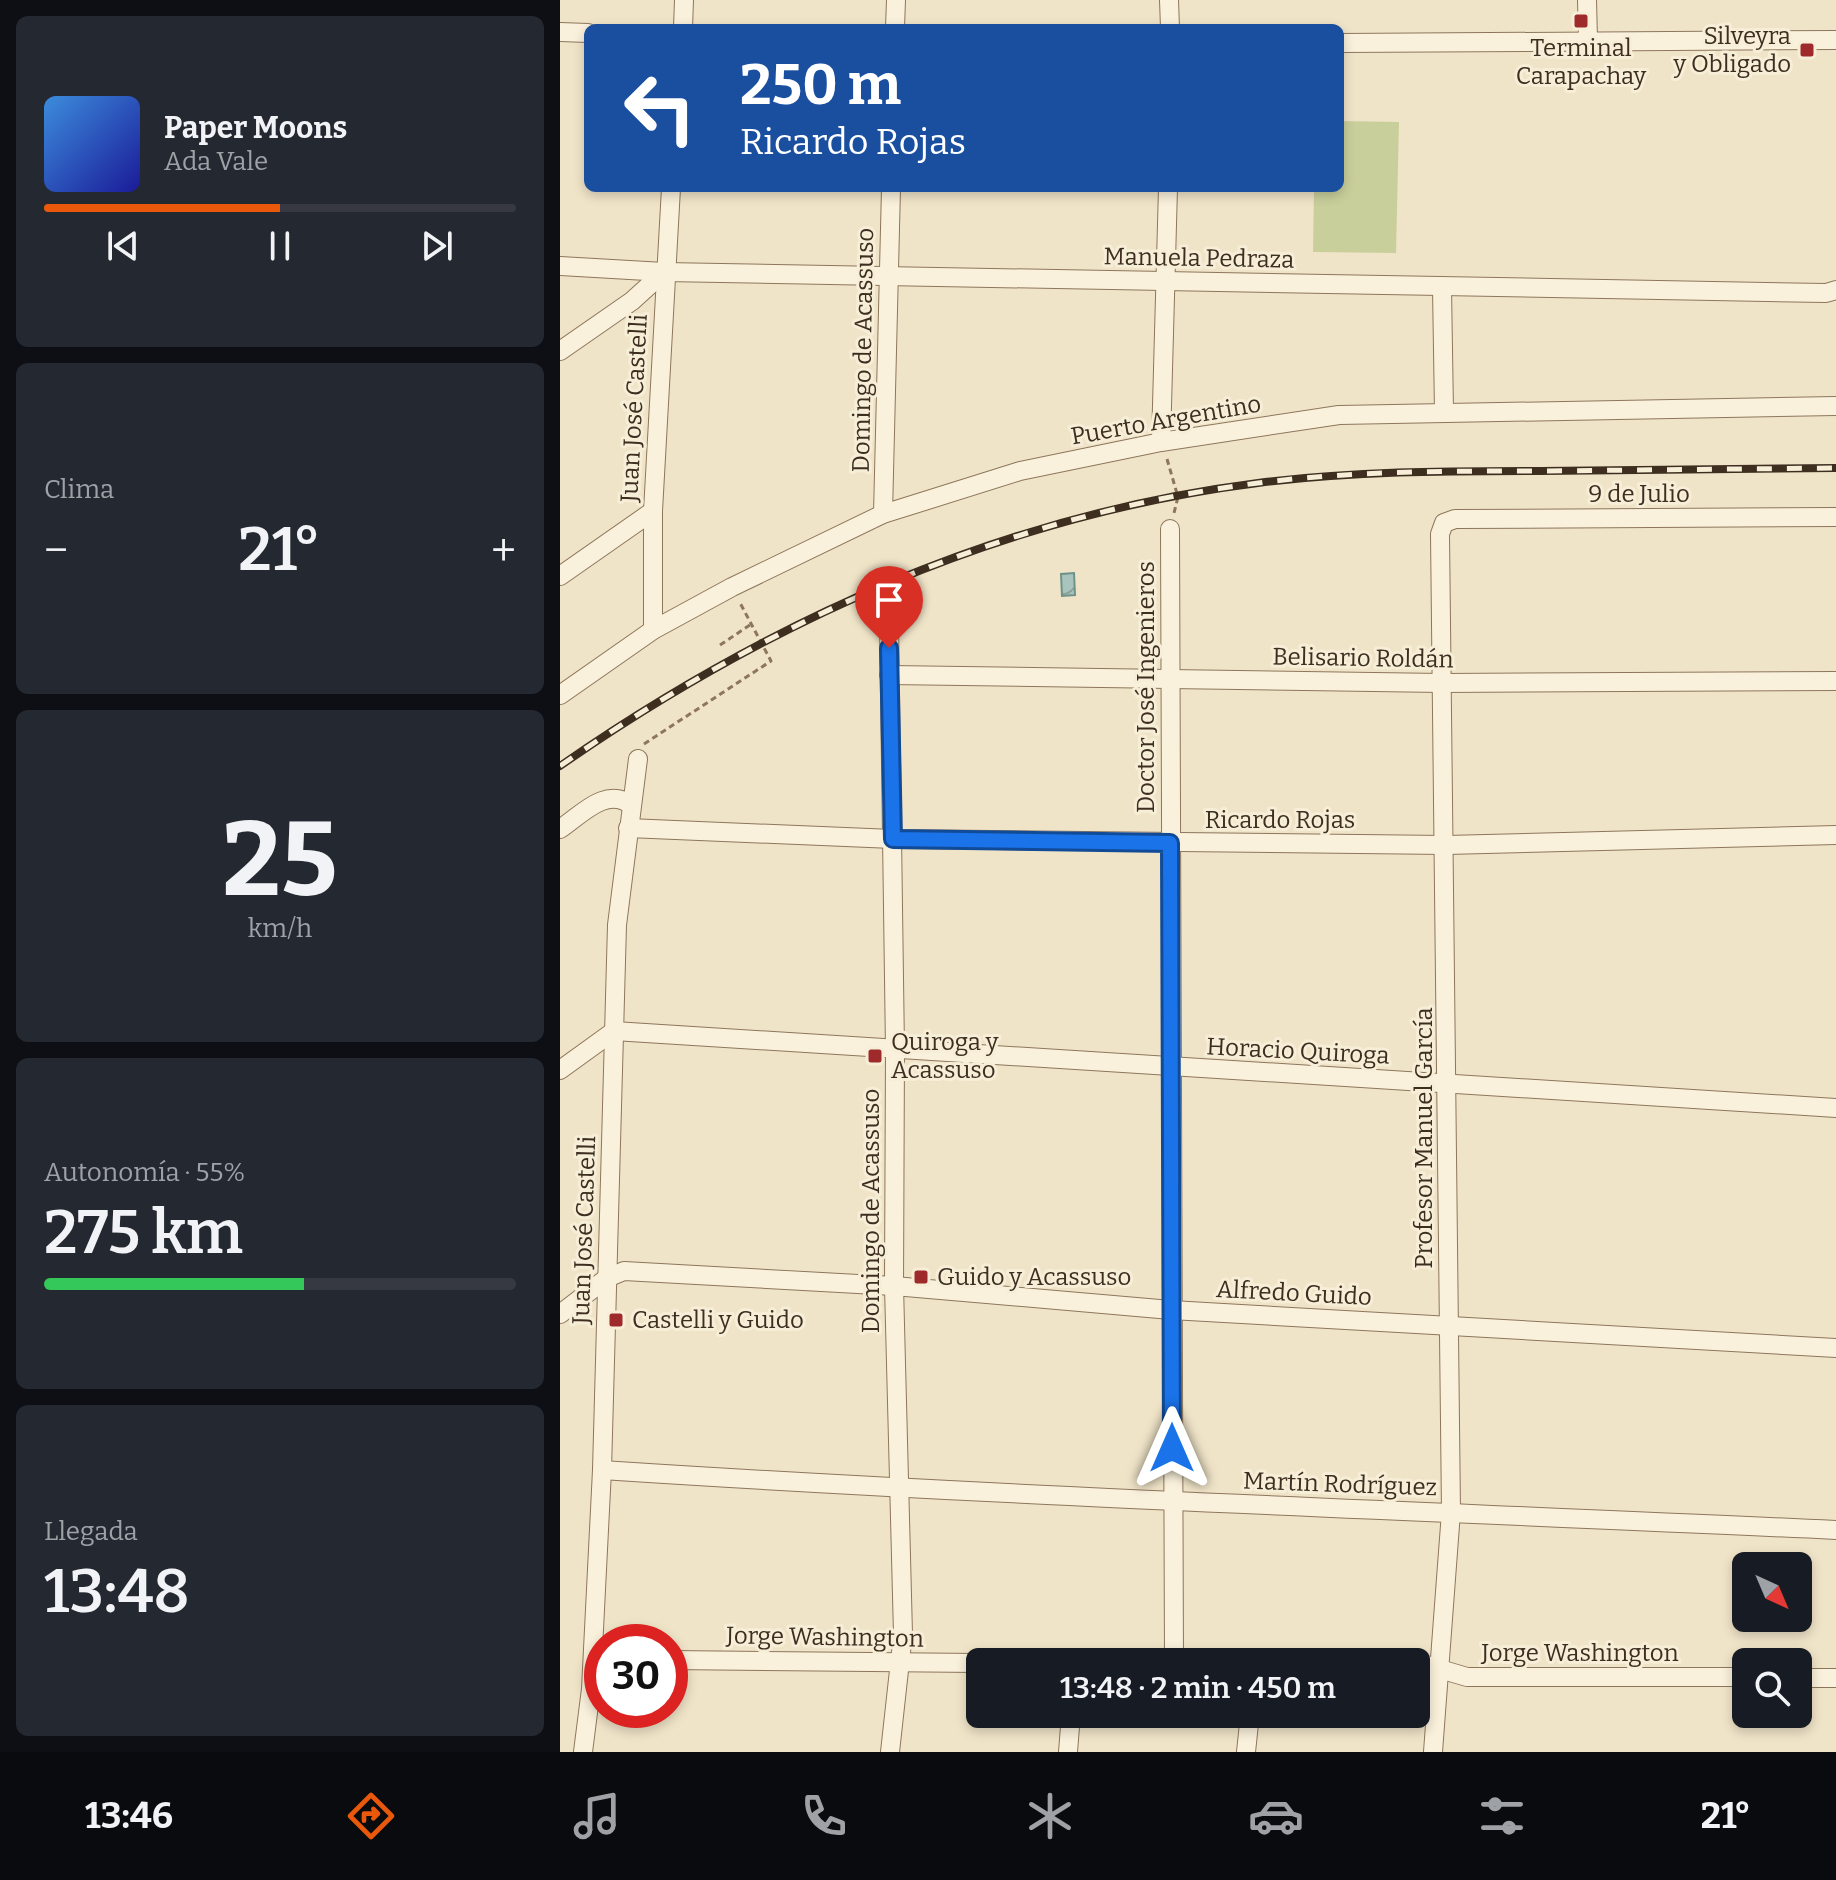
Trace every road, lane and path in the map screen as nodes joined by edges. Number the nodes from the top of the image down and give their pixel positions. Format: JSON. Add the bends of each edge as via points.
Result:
{"nodes":[{"id":1,"x":684,"y":0,"type":"edge"},
{"id":2,"x":896,"y":0,"type":"edge"},
{"id":3,"x":1169,"y":0,"type":"edge"},
{"id":4,"x":1587,"y":0,"type":"edge"},
{"id":5,"x":683,"y":24,"type":"edge"},
{"id":6,"x":895,"y":24,"type":"edge"},
{"id":7,"x":1170,"y":24,"type":"edge"},
{"id":8,"x":560,"y":32,"type":"edge"},
{"id":9,"x":584,"y":33,"type":"edge"},
{"id":10,"x":1588,"y":39,"type":"junction"},
{"id":11,"x":1836,"y":40,"type":"edge"},
{"id":12,"x":1344,"y":43,"type":"edge"},
{"id":13,"x":671,"y":192,"type":"edge"},
{"id":14,"x":891,"y":192,"type":"edge"},
{"id":15,"x":1168,"y":192,"type":"edge"},
{"id":16,"x":560,"y":266,"type":"edge"},
{"id":17,"x":664,"y":272,"type":"junction"},
{"id":18,"x":888,"y":277,"type":"junction"},
{"id":19,"x":1166,"y":280,"type":"junction"},
{"id":20,"x":1442,"y":288,"type":"junction"},
{"id":21,"x":1836,"y":290,"type":"edge"},
{"id":22,"x":560,"y":351,"type":"edge"},
{"id":23,"x":1836,"y":406,"type":"edge"},
{"id":24,"x":1444,"y":412,"type":"junction"},
{"id":25,"x":1161,"y":442,"type":"junction"},
{"id":26,"x":653,"y":511,"type":"junction"},
{"id":27,"x":883,"y":514,"type":"junction"},
{"id":28,"x":1836,"y":517,"type":"edge"},
{"id":29,"x":1444,"y":523,"type":"joint"},
{"id":30,"x":1170,"y":529,"type":"joint"},
{"id":31,"x":560,"y":576,"type":"edge"},
{"id":32,"x":732,"y":587,"type":"junction"},
{"id":33,"x":889,"y":621,"type":"dead end"},
{"id":34,"x":750,"y":625,"type":"junction"},
{"id":35,"x":653,"y":630,"type":"junction"},
{"id":36,"x":720,"y":645,"type":"dead end"},
{"id":37,"x":889,"y":675,"type":"junction"},
{"id":38,"x":1169,"y":679,"type":"junction"},
{"id":39,"x":1836,"y":681,"type":"edge"},
{"id":40,"x":1442,"y":683,"type":"junction"},
{"id":41,"x":560,"y":695,"type":"edge"},
{"id":42,"x":638,"y":759,"type":"joint"},
{"id":43,"x":631,"y":805,"type":"junction"},
{"id":44,"x":628,"y":828,"type":"junction"},
{"id":45,"x":560,"y":829,"type":"edge"},
{"id":46,"x":1836,"y":835,"type":"edge"},
{"id":47,"x":893,"y":839,"type":"junction"},
{"id":48,"x":1170,"y":843,"type":"junction"},
{"id":49,"x":1446,"y":845,"type":"junction"},
{"id":50,"x":614,"y":1031,"type":"junction"},
{"id":51,"x":895,"y":1050,"type":"junction"},
{"id":52,"x":1170,"y":1068,"type":"junction"},
{"id":53,"x":560,"y":1070,"type":"edge"},
{"id":54,"x":1448,"y":1084,"type":"junction"},
{"id":55,"x":1836,"y":1108,"type":"edge"},
{"id":56,"x":607,"y":1278,"type":"junction"},
{"id":57,"x":894,"y":1286,"type":"junction"},
{"id":58,"x":1171,"y":1310,"type":"junction"},
{"id":59,"x":560,"y":1314,"type":"edge"},
{"id":60,"x":1449,"y":1326,"type":"junction"},
{"id":61,"x":1836,"y":1348,"type":"edge"},
{"id":62,"x":602,"y":1470,"type":"junction"},
{"id":63,"x":900,"y":1490,"type":"junction"},
{"id":64,"x":1172,"y":1503,"type":"junction"},
{"id":65,"x":1451,"y":1512,"type":"junction"},
{"id":66,"x":1836,"y":1530,"type":"edge"},
{"id":67,"x":598,"y":1624,"type":"edge"},
{"id":68,"x":1174,"y":1648,"type":"edge"},
{"id":69,"x":688,"y":1660,"type":"edge"},
{"id":70,"x":902,"y":1662,"type":"junction"},
{"id":71,"x":966,"y":1663,"type":"edge"},
{"id":72,"x":1430,"y":1666,"type":"edge"},
{"id":73,"x":1441,"y":1669,"type":"junction"},
{"id":74,"x":1732,"y":1677,"type":"edge"},
{"id":75,"x":1812,"y":1678,"type":"edge"},
{"id":76,"x":1836,"y":1678,"type":"edge"},
{"id":77,"x":587,"y":1728,"type":"edge"},
{"id":78,"x":1070,"y":1728,"type":"edge"},
{"id":79,"x":1249,"y":1728,"type":"edge"},
{"id":80,"x":583,"y":1752,"type":"edge"},
{"id":81,"x":890,"y":1752,"type":"edge"},
{"id":82,"x":1068,"y":1752,"type":"edge"},
{"id":83,"x":1246,"y":1752,"type":"edge"},
{"id":84,"x":1433,"y":1752,"type":"edge"}],
"edges":[{"from":1,"to":5,"type":"street"},
{"from":2,"to":6,"type":"street"},
{"from":3,"to":7,"type":"street"},
{"from":4,"to":10,"type":"street"},
{"from":8,"to":9,"type":"street"},
{"from":10,"to":11,"type":"street"},
{"from":10,"to":12,"type":"street"},
{"from":13,"to":17,"type":"street","name":"Juan José Castelli"},
{"from":14,"to":18,"type":"street","name":"Domingo de Acassuso"},
{"from":15,"to":19,"type":"street"},
{"from":16,"to":17,"type":"street","name":"Manuela Pedraza"},
{"from":17,"to":18,"type":"street","name":"Manuela Pedraza"},
{"from":17,"to":22,"type":"street"},
{"from":17,"to":26,"type":"street","name":"Juan José Castelli"},
{"from":18,"to":19,"type":"street","name":"Manuela Pedraza"},
{"from":18,"to":27,"type":"street","name":"Domingo de Acassuso"},
{"from":19,"to":20,"type":"street","name":"Manuela Pedraza"},
{"from":19,"to":25,"type":"street"},
{"from":20,"to":21,"type":"street","name":"Manuela Pedraza"},
{"from":20,"to":24,"type":"street"},
{"from":23,"to":24,"type":"street","name":"Puerto Argentino"},
{"from":24,"to":25,"type":"street","name":"Puerto Argentino","via":[[1339,415]]},
{"from":25,"to":27,"type":"street","name":"Puerto Argentino","via":[[1020,471]]},
{"from":25,"to":30,"type":"path","via":[[1178,497]]},
{"from":26,"to":31,"type":"street"},
{"from":26,"to":35,"type":"street","name":"Juan José Castelli"},
{"from":27,"to":32,"type":"street","name":"Puerto Argentino"},
{"from":28,"to":29,"type":"street","name":"9 de Julio"},
{"from":29,"to":40,"type":"street","name":"Profesor Manuel García"},
{"from":30,"to":38,"type":"street","name":"Doctor José Ingenieros"},
{"from":32,"to":34,"type":"path"},
{"from":32,"to":35,"type":"street","name":"Puerto Argentino"},
{"from":33,"to":37,"type":"street","name":"Domingo de Acassuso"},
{"from":34,"to":36,"type":"path"},
{"from":34,"to":42,"type":"path","via":[[771,661],[638,747]]},
{"from":35,"to":41,"type":"street","name":"Puerto Argentino"},
{"from":37,"to":38,"type":"street","name":"Belisario Roldán"},
{"from":37,"to":47,"type":"street","name":"Domingo de Acassuso"},
{"from":38,"to":40,"type":"street","name":"Belisario Roldán"},
{"from":38,"to":48,"type":"street","name":"Doctor José Ingenieros"},
{"from":39,"to":40,"type":"street","name":"Belisario Roldán"},
{"from":40,"to":49,"type":"street","name":"Profesor Manuel García"},
{"from":42,"to":43,"type":"street","name":"Juan José Castelli"},
{"from":43,"to":44,"type":"street","name":"Juan José Castelli"},
{"from":43,"to":45,"type":"street","via":[[615,797],[604,799]]},
{"from":44,"to":47,"type":"street","name":"Ricardo Rojas"},
{"from":44,"to":50,"type":"street","name":"Juan José Castelli","via":[[617,925]]},
{"from":46,"to":49,"type":"street","name":"Ricardo Rojas"},
{"from":47,"to":48,"type":"street","name":"Ricardo Rojas"},
{"from":47,"to":51,"type":"street","name":"Domingo de Acassuso"},
{"from":48,"to":49,"type":"street","name":"Ricardo Rojas"},
{"from":48,"to":52,"type":"street","name":"Doctor José Ingenieros"},
{"from":49,"to":54,"type":"street","name":"Profesor Manuel García"},
{"from":50,"to":51,"type":"street","name":"Horacio Quiroga"},
{"from":50,"to":53,"type":"street"},
{"from":50,"to":56,"type":"street","name":"Juan José Castelli"},
{"from":51,"to":52,"type":"street","name":"Horacio Quiroga"},
{"from":51,"to":57,"type":"street","name":"Domingo de Acassuso"},
{"from":52,"to":54,"type":"street","name":"Horacio Quiroga"},
{"from":52,"to":58,"type":"street","name":"Doctor José Ingenieros"},
{"from":54,"to":55,"type":"street","name":"Horacio Quiroga"},
{"from":54,"to":60,"type":"street","name":"Profesor Manuel García"},
{"from":56,"to":57,"type":"street","name":"Alfredo Guido","via":[[624,1271]]},
{"from":56,"to":59,"type":"street"},
{"from":56,"to":62,"type":"street","name":"Juan José Castelli"},
{"from":57,"to":58,"type":"street","name":"Alfredo Guido"},
{"from":57,"to":63,"type":"street","name":"Domingo de Acassuso"},
{"from":58,"to":60,"type":"street","name":"Alfredo Guido"},
{"from":58,"to":64,"type":"street","name":"Doctor José Ingenieros"},
{"from":60,"to":61,"type":"street","name":"Alfredo Guido"},
{"from":60,"to":65,"type":"street","name":"Profesor Manuel García"},
{"from":62,"to":63,"type":"street","name":"Martín Rodríguez"},
{"from":62,"to":67,"type":"street","name":"Juan José Castelli"},
{"from":63,"to":64,"type":"street","name":"Martín Rodríguez"},
{"from":63,"to":70,"type":"street","name":"Domingo de Acassuso"},
{"from":64,"to":65,"type":"street","name":"Martín Rodríguez"},
{"from":64,"to":68,"type":"street","name":"Doctor José Ingenieros"},
{"from":65,"to":66,"type":"street","name":"Martín Rodríguez"},
{"from":65,"to":73,"type":"street","name":"Profesor Manuel García"},
{"from":69,"to":70,"type":"street","name":"Jorge Washington"},
{"from":70,"to":71,"type":"street","name":"Jorge Washington"},
{"from":70,"to":81,"type":"street","name":"Domingo de Acassuso"},
{"from":72,"to":73,"type":"street","name":"Jorge Washington"},
{"from":73,"to":74,"type":"street","name":"Jorge Washington","via":[[1467,1677]]},
{"from":73,"to":84,"type":"street","name":"Profesor Manuel García"},
{"from":75,"to":76,"type":"street"},
{"from":77,"to":80,"type":"street","name":"Juan José Castelli"},
{"from":78,"to":82,"type":"street"},
{"from":79,"to":83,"type":"street"}]}
